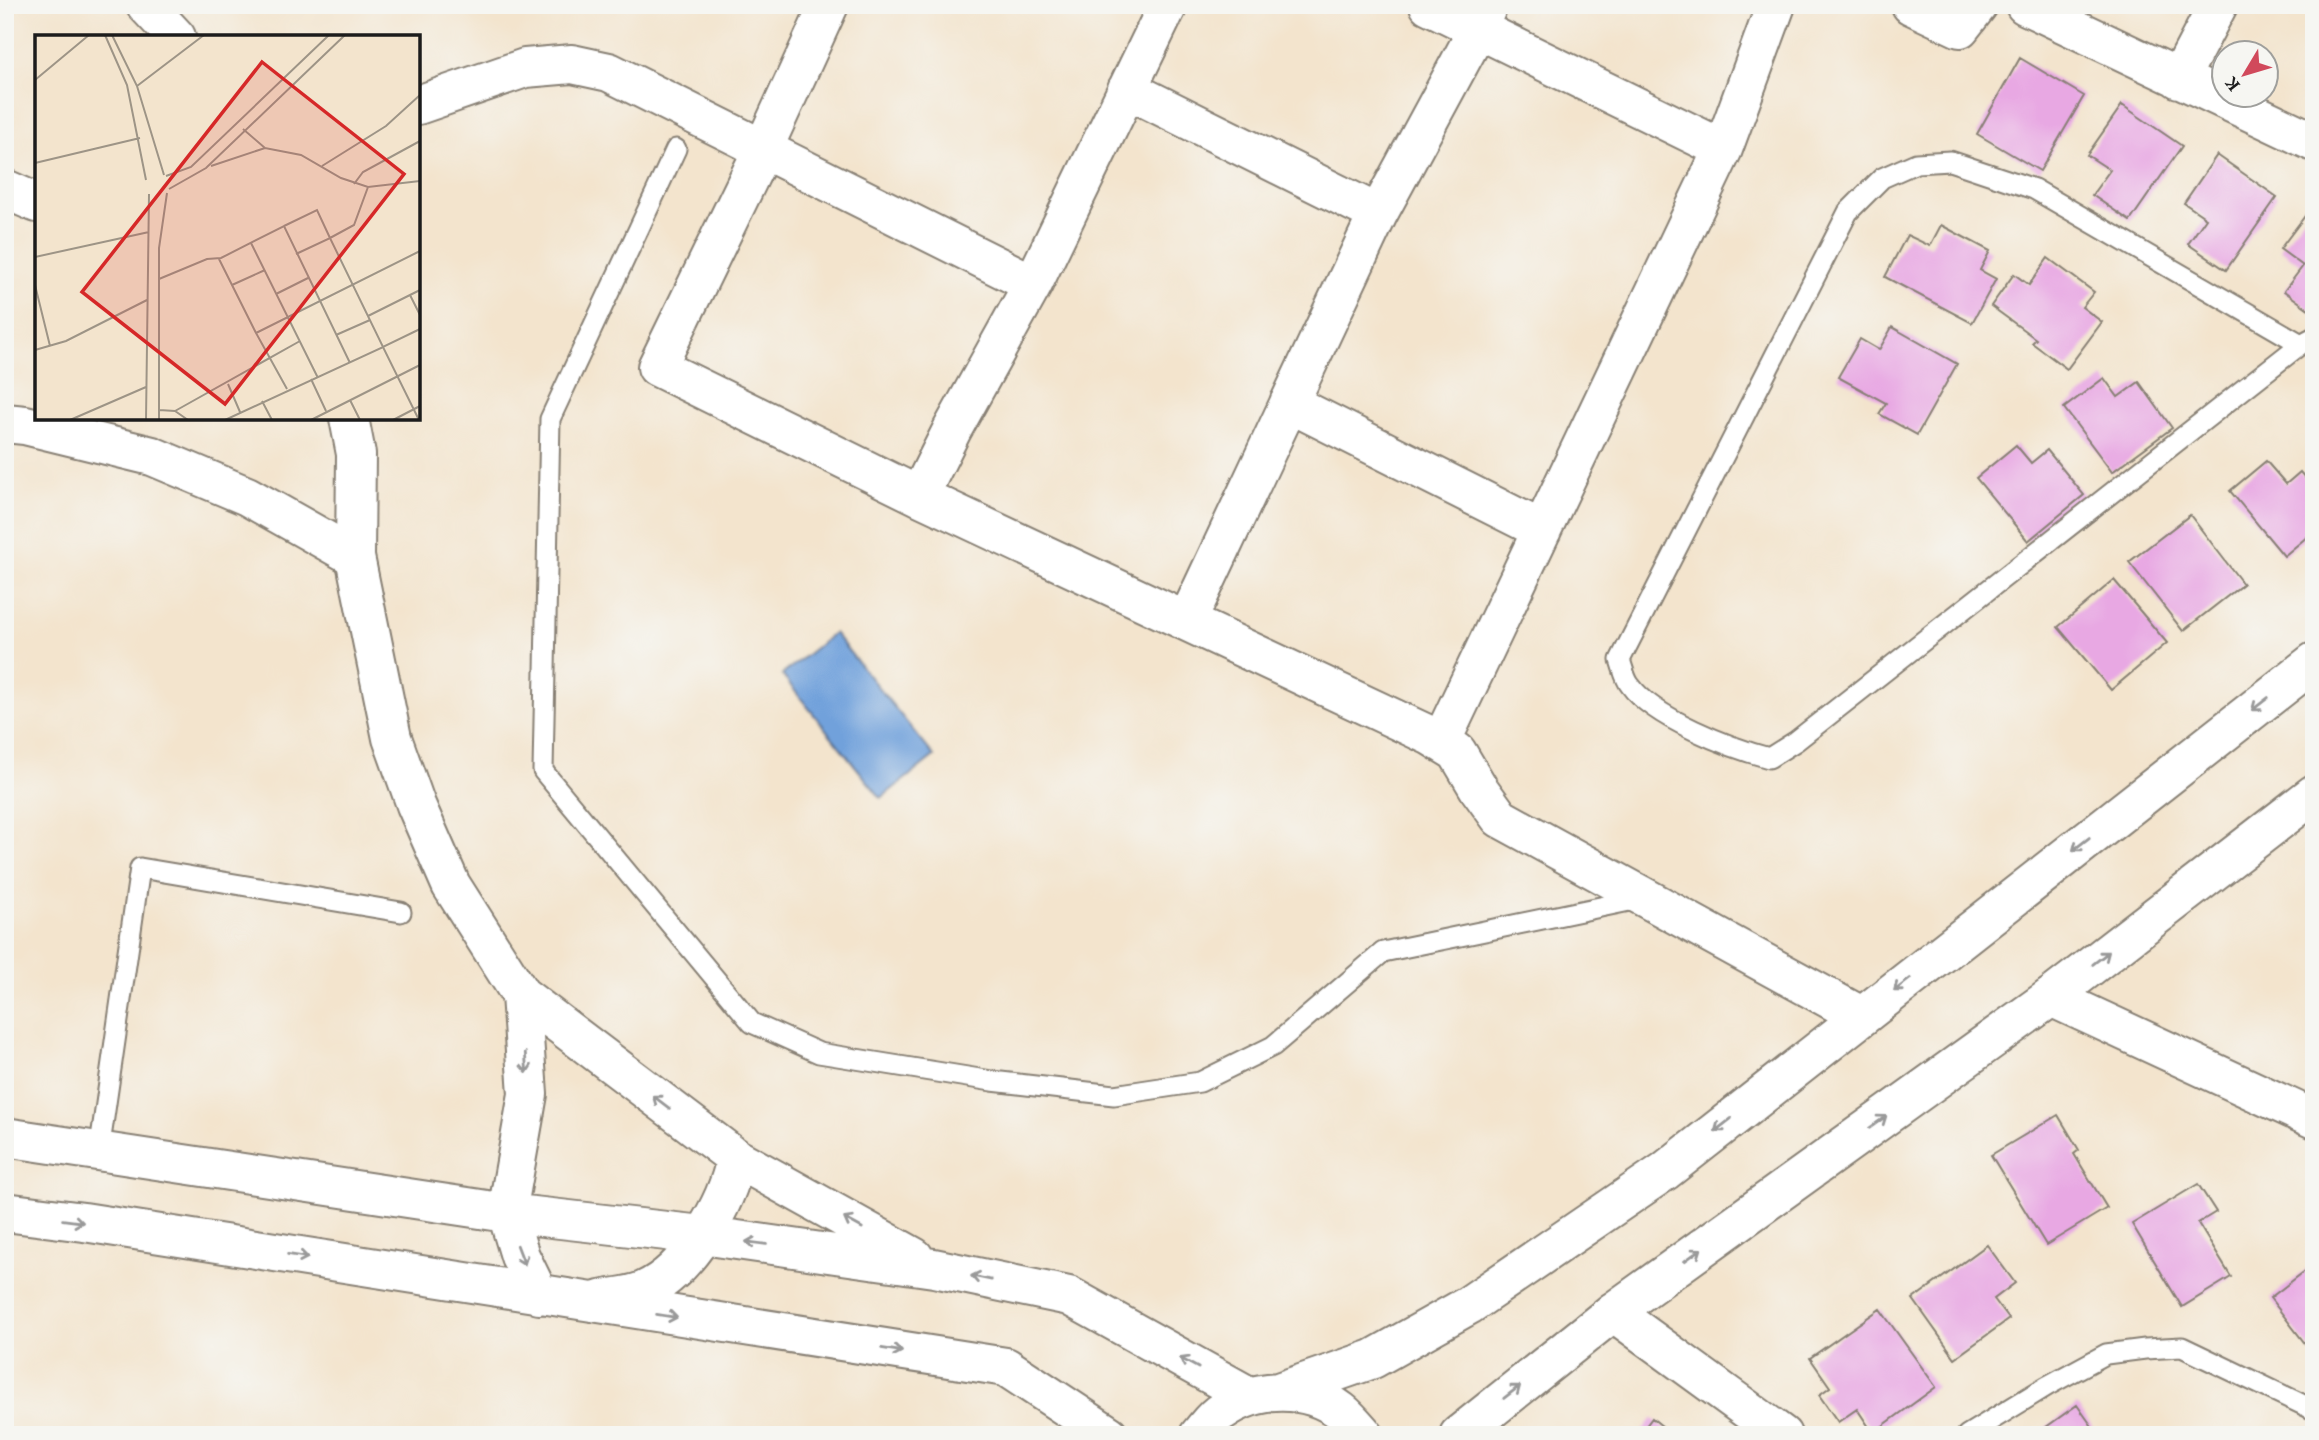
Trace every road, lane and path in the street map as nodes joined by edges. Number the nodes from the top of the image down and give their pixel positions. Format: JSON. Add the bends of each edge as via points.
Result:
{"nodes":[{"id":1,"x":145,"y":5,"type":"edge"},
{"id":2,"x":829,"y":5,"type":"edge"},
{"id":3,"x":1168,"y":5,"type":"edge"},
{"id":4,"x":1429,"y":5,"type":"edge"},
{"id":5,"x":1776,"y":5,"type":"edge"},
{"id":6,"x":1911,"y":5,"type":"edge"},
{"id":7,"x":1978,"y":5,"type":"edge"},
{"id":8,"x":2025,"y":5,"type":"edge"},
{"id":9,"x":2218,"y":5,"type":"edge"},
{"id":10,"x":1483,"y":17,"type":"edge"},
{"id":11,"x":174,"y":35,"type":"edge"},
{"id":12,"x":2179,"y":79,"type":"junction"},
{"id":13,"x":1127,"y":89,"type":"junction"},
{"id":14,"x":420,"y":104,"type":"edge"},
{"id":15,"x":2314,"y":142,"type":"edge"},
{"id":16,"x":676,"y":149,"type":"dead end"},
{"id":17,"x":763,"y":149,"type":"junction"},
{"id":18,"x":1723,"y":149,"type":"junction"},
{"id":19,"x":5,"y":189,"type":"edge"},
{"id":20,"x":35,"y":202,"type":"edge"},
{"id":21,"x":1378,"y":214,"type":"junction"},
{"id":22,"x":1033,"y":284,"type":"junction"},
{"id":23,"x":2307,"y":341,"type":"edge"},
{"id":24,"x":1289,"y":403,"type":"junction"},
{"id":25,"x":349,"y":420,"type":"edge"},
{"id":26,"x":5,"y":423,"type":"edge"},
{"id":27,"x":919,"y":496,"type":"junction"},
{"id":28,"x":1542,"y":530,"type":"junction"},
{"id":29,"x":355,"y":557,"type":"junction"},
{"id":30,"x":1187,"y":621,"type":"junction"},
{"id":31,"x":2314,"y":662,"type":"edge"},
{"id":32,"x":1441,"y":742,"type":"junction"},
{"id":33,"x":2314,"y":794,"type":"edge"},
{"id":34,"x":1643,"y":898,"type":"junction"},
{"id":35,"x":401,"y":912,"type":"dead end"},
{"id":36,"x":522,"y":995,"type":"junction"},
{"id":37,"x":2051,"y":997,"type":"junction"},
{"id":38,"x":1861,"y":1016,"type":"junction"},
{"id":39,"x":2314,"y":1119,"type":"edge"},
{"id":40,"x":5,"y":1137,"type":"edge"},
{"id":41,"x":99,"y":1152,"type":"junction"},
{"id":42,"x":736,"y":1158,"type":"junction"},
{"id":43,"x":5,"y":1212,"type":"edge"},
{"id":44,"x":507,"y":1213,"type":"junction"},
{"id":45,"x":702,"y":1235,"type":"junction"},
{"id":46,"x":934,"y":1268,"type":"junction"},
{"id":47,"x":539,"y":1295,"type":"junction"},
{"id":48,"x":589,"y":1303,"type":"junction"},
{"id":49,"x":1613,"y":1312,"type":"junction"},
{"id":50,"x":1265,"y":1393,"type":"junction"},
{"id":51,"x":2314,"y":1410,"type":"edge"},
{"id":52,"x":1109,"y":1435,"type":"edge"},
{"id":53,"x":1199,"y":1435,"type":"edge"},
{"id":54,"x":1364,"y":1435,"type":"edge"},
{"id":55,"x":1459,"y":1435,"type":"edge"},
{"id":56,"x":1782,"y":1435,"type":"edge"},
{"id":57,"x":1967,"y":1435,"type":"edge"}],
"edges":[{"from":1,"to":11,"type":"street"},
{"from":2,"to":17,"type":"street"},
{"from":3,"to":13,"type":"street"},
{"from":4,"to":10,"type":"street"},
{"from":5,"to":18,"type":"street"},
{"from":6,"to":7,"type":"street","via":[[1960,28]]},
{"from":8,"to":12,"type":"street"},
{"from":9,"to":12,"type":"street"},
{"from":10,"to":18,"type":"street"},
{"from":10,"to":21,"type":"street"},
{"from":12,"to":15,"type":"street"},
{"from":13,"to":21,"type":"street"},
{"from":13,"to":22,"type":"street"},
{"from":14,"to":17,"type":"street","via":[[525,68],[572,64],[609,72]]},
{"from":16,"to":34,"type":"lane","via":[[550,419],[542,771],[752,1023],[819,1053],[1115,1095],[1200,1082],[1273,1046],[1383,952]]},
{"from":17,"to":22,"type":"street"},
{"from":17,"to":27,"type":"street","via":[[657,367]]},
{"from":18,"to":28,"type":"street"},
{"from":19,"to":20,"type":"street"},
{"from":21,"to":24,"type":"street"},
{"from":22,"to":27,"type":"street"},
{"from":23,"to":23,"type":"lane","via":[[1769,758],[1738,750],[1656,710],[1629,685],[1620,660],[1848,212],[1882,178],[1916,163],[1950,161],[2034,188]]},
{"from":24,"to":28,"type":"street"},
{"from":24,"to":30,"type":"street"},
{"from":25,"to":29,"type":"street","via":[[355,454]]},
{"from":26,"to":29,"type":"street","via":[[152,456],[247,496]]},
{"from":27,"to":30,"type":"street"},
{"from":28,"to":32,"type":"street"},
{"from":29,"to":36,"type":"street","via":[[392,738],[416,806],[451,885]]},
{"from":30,"to":32,"type":"street"},
{"from":31,"to":38,"type":"street","one_way":true},
{"from":32,"to":34,"type":"street","via":[[1457,752],[1500,818]]},
{"from":37,"to":33,"type":"street","one_way":true},
{"from":34,"to":38,"type":"street"},
{"from":35,"to":41,"type":"lane","via":[[140,868]]},
{"from":42,"to":36,"type":"street","one_way":true},
{"from":36,"to":44,"type":"street","one_way":true,"via":[[528,1094]]},
{"from":37,"to":39,"type":"street"},
{"from":49,"to":37,"type":"street","one_way":true},
{"from":38,"to":50,"type":"street","one_way":true,"via":[[1665,1171],[1469,1305],[1373,1359]]},
{"from":40,"to":41,"type":"street"},
{"from":41,"to":44,"type":"street"},
{"from":42,"to":45,"type":"street","via":[[732,1181]]},
{"from":46,"to":42,"type":"street","one_way":true},
{"from":43,"to":47,"type":"street","one_way":true},
{"from":44,"to":45,"type":"street"},
{"from":44,"to":47,"type":"street","one_way":true,"via":[[520,1256]]},
{"from":46,"to":45,"type":"street","one_way":true},
{"from":45,"to":48,"type":"street","via":[[674,1271],[643,1291]]},
{"from":50,"to":46,"type":"street","one_way":true,"via":[[1069,1296]]},
{"from":47,"to":48,"type":"street"},
{"from":48,"to":52,"type":"street","one_way":true,"via":[[1006,1367]]},
{"from":55,"to":49,"type":"street","one_way":true},
{"from":49,"to":56,"type":"street"},
{"from":50,"to":53,"type":"street","via":[[1220,1412]]},
{"from":50,"to":54,"type":"street","via":[[1313,1396],[1342,1411]]},
{"from":51,"to":57,"type":"lane","via":[[2182,1347],[2145,1349],[2106,1354]]}]}
